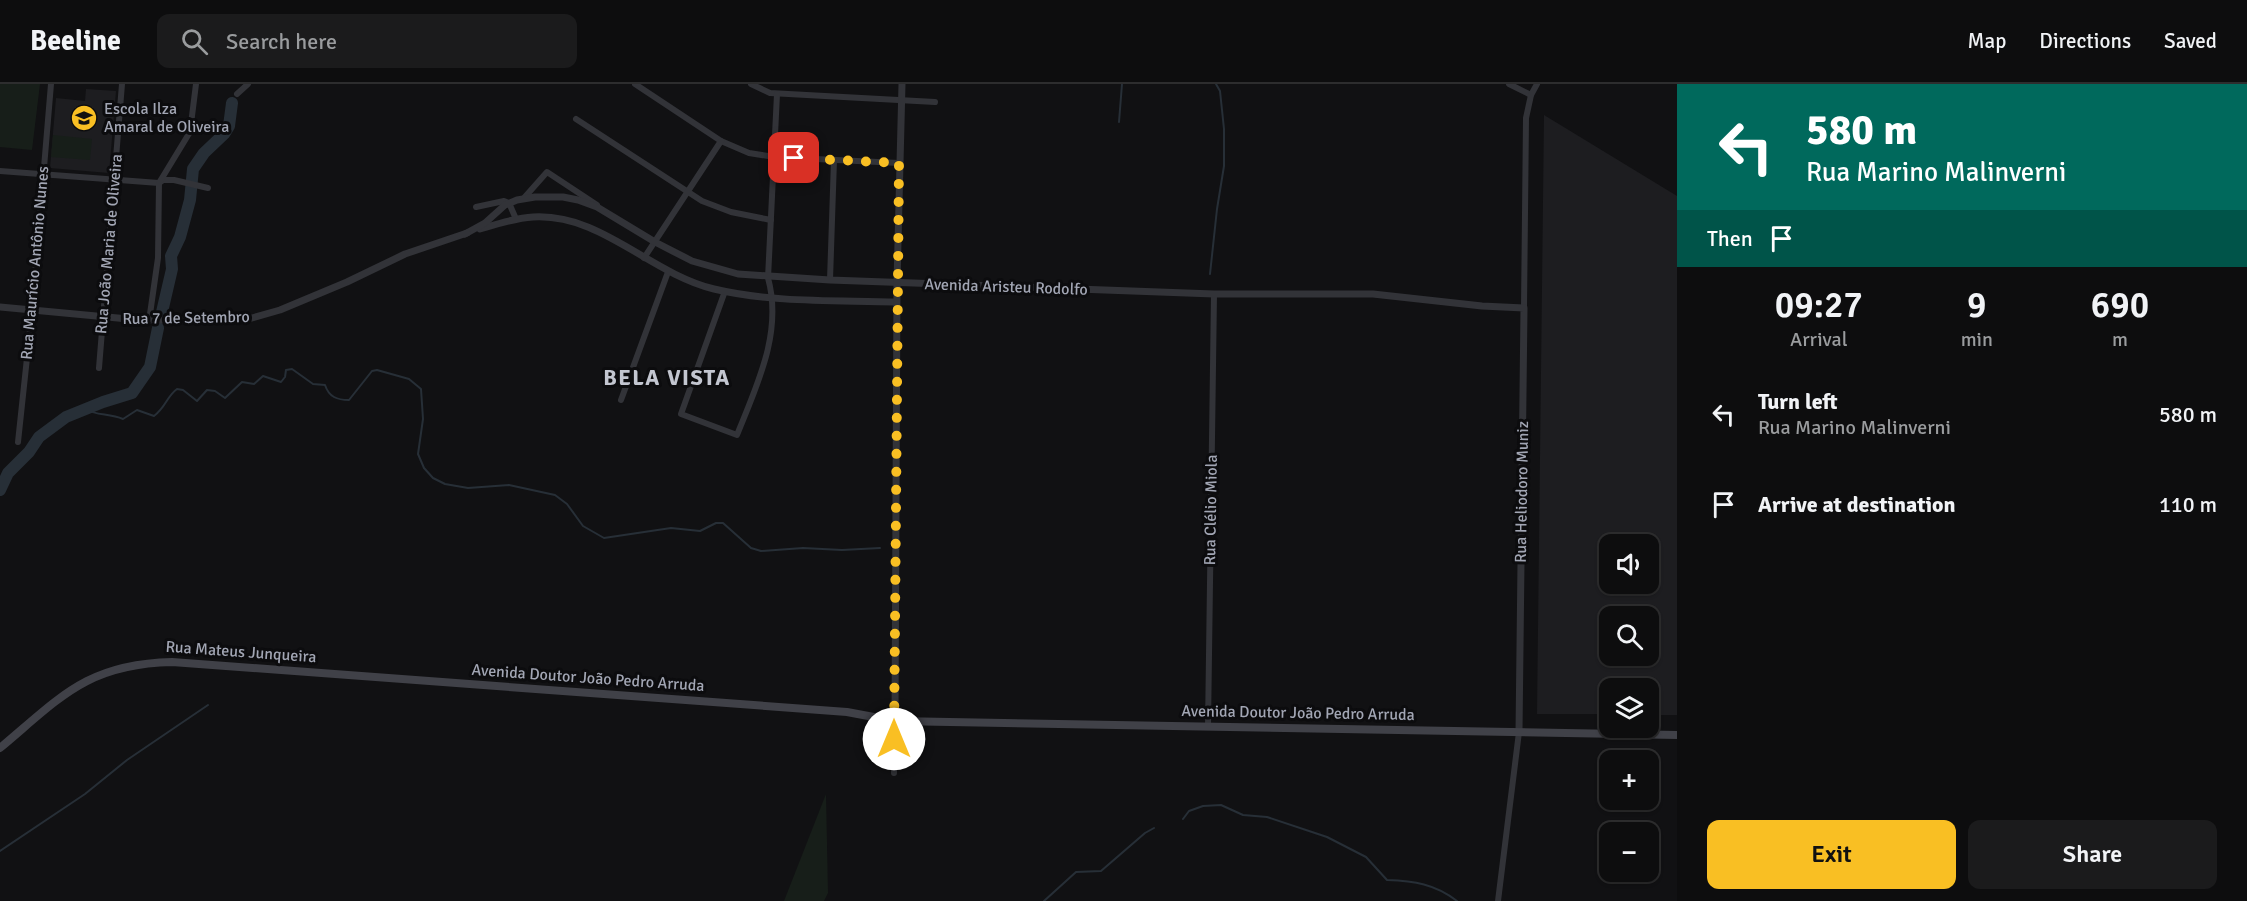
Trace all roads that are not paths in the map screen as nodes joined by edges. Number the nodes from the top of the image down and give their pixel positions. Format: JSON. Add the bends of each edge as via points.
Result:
{"nodes":[{"id":1,"x":51,"y":84,"type":"edge"},
{"id":2,"x":122,"y":84,"type":"edge"},
{"id":3,"x":196,"y":84,"type":"edge"},
{"id":4,"x":248,"y":84,"type":"edge"},
{"id":5,"x":635,"y":84,"type":"edge"},
{"id":6,"x":751,"y":84,"type":"edge"},
{"id":7,"x":902,"y":84,"type":"edge"},
{"id":8,"x":1509,"y":84,"type":"edge"},
{"id":9,"x":1537,"y":84,"type":"edge"},
{"id":10,"x":777,"y":93,"type":"junction"},
{"id":11,"x":237,"y":94,"type":"dead end"},
{"id":12,"x":1531,"y":95,"type":"junction"},
{"id":13,"x":901,"y":101,"type":"junction"},
{"id":14,"x":935,"y":102,"type":"dead end"},
{"id":15,"x":576,"y":118,"type":"dead end"},
{"id":16,"x":721,"y":141,"type":"junction"},
{"id":17,"x":774,"y":157,"type":"junction"},
{"id":18,"x":834,"y":160,"type":"junction"},
{"id":19,"x":899,"y":163,"type":"junction"},
{"id":20,"x":0,"y":171,"type":"edge"},
{"id":21,"x":43,"y":175,"type":"junction"},
{"id":22,"x":114,"y":180,"type":"junction"},
{"id":23,"x":159,"y":183,"type":"junction"},
{"id":24,"x":208,"y":188,"type":"dead end"},
{"id":25,"x":687,"y":192,"type":"junction"},
{"id":26,"x":524,"y":198,"type":"junction"},
{"id":27,"x":509,"y":203,"type":"junction"},
{"id":28,"x":476,"y":207,"type":"dead end"},
{"id":29,"x":607,"y":212,"type":"junction"},
{"id":30,"x":516,"y":219,"type":"junction"},
{"id":31,"x":771,"y":220,"type":"junction"},
{"id":32,"x":465,"y":234,"type":"junction"},
{"id":33,"x":655,"y":242,"type":"junction"},
{"id":34,"x":644,"y":258,"type":"junction"},
{"id":35,"x":668,"y":272,"type":"junction"},
{"id":36,"x":768,"y":278,"type":"junction"},
{"id":37,"x":830,"y":280,"type":"junction"},
{"id":38,"x":897,"y":282,"type":"junction"},
{"id":39,"x":725,"y":291,"type":"junction"},
{"id":40,"x":1214,"y":294,"type":"junction"},
{"id":41,"x":774,"y":298,"type":"junction"},
{"id":42,"x":896,"y":302,"type":"junction"},
{"id":43,"x":0,"y":307,"type":"edge"},
{"id":44,"x":1524,"y":308,"type":"junction"},
{"id":45,"x":32,"y":311,"type":"junction"},
{"id":46,"x":103,"y":318,"type":"junction"},
{"id":47,"x":149,"y":321,"type":"junction"},
{"id":48,"x":99,"y":368,"type":"dead end"},
{"id":49,"x":621,"y":400,"type":"dead end"},
{"id":50,"x":18,"y":442,"type":"dead end"},
{"id":51,"x":326,"y":673,"type":"joint"},
{"id":52,"x":894,"y":721,"type":"junction"},
{"id":53,"x":1208,"y":727,"type":"junction"},
{"id":54,"x":1519,"y":732,"type":"junction"},
{"id":55,"x":1677,"y":735,"type":"edge"},
{"id":56,"x":0,"y":748,"type":"edge"},
{"id":57,"x":894,"y":773,"type":"dead end"},
{"id":58,"x":1498,"y":901,"type":"edge"}],
"edges":[{"from":1,"to":21,"type":"street","name":"Rua Maurício Antônio Nunes"},
{"from":2,"to":22,"type":"street","name":"Rua João Maria de Oliveira"},
{"from":3,"to":23,"type":"street","via":[[190,132]]},
{"from":4,"to":11,"type":"street"},
{"from":5,"to":16,"type":"street"},
{"from":6,"to":10,"type":"street","via":[[764,92]]},
{"from":7,"to":13,"type":"street"},
{"from":8,"to":12,"type":"street"},
{"from":9,"to":12,"type":"street","name":"Rua Heliodoro Muniz"},
{"from":10,"to":13,"type":"street"},
{"from":10,"to":17,"type":"street"},
{"from":12,"to":44,"type":"street","name":"Rua Heliodoro Muniz","via":[[1526,118]]},
{"from":13,"to":14,"type":"street"},
{"from":13,"to":19,"type":"street"},
{"from":15,"to":25,"type":"street"},
{"from":16,"to":17,"type":"street","via":[[749,153]]},
{"from":16,"to":25,"type":"street"},
{"from":17,"to":18,"type":"street"},
{"from":17,"to":31,"type":"street"},
{"from":18,"to":19,"type":"street"},
{"from":18,"to":37,"type":"street"},
{"from":19,"to":38,"type":"street"},
{"from":20,"to":21,"type":"street"},
{"from":21,"to":22,"type":"street"},
{"from":21,"to":45,"type":"street","name":"Rua Maurício Antônio Nunes"},
{"from":22,"to":23,"type":"street"},
{"from":22,"to":46,"type":"street","name":"Rua João Maria de Oliveira"},
{"from":23,"to":24,"type":"street","via":[[167,179]]},
{"from":23,"to":47,"type":"street","via":[[159,258]]},
{"from":25,"to":31,"type":"street","via":[[716,207]]},
{"from":25,"to":33,"type":"street"},
{"from":26,"to":27,"type":"street","name":"Avenida Aristeu Rodolfo"},
{"from":26,"to":29,"type":"street","name":"Avenida Aristeu Rodolfo","via":[[578,200]]},
{"from":26,"to":29,"type":"street","via":[[547,172]]},
{"from":27,"to":28,"type":"street","via":[[501,200]]},
{"from":27,"to":30,"type":"street"},
{"from":27,"to":32,"type":"street","name":"Avenida Aristeu Rodolfo"},
{"from":29,"to":33,"type":"street","name":"Avenida Aristeu Rodolfo"},
{"from":30,"to":32,"type":"street"},
{"from":30,"to":34,"type":"street","via":[[546,217],[577,222]]},
{"from":31,"to":36,"type":"street"},
{"from":32,"to":47,"type":"street","name":"Rua 7 de Setembro","via":[[405,254],[262,316]]},
{"from":33,"to":34,"type":"street"},
{"from":33,"to":36,"type":"street","name":"Avenida Aristeu Rodolfo","via":[[715,269]]},
{"from":34,"to":35,"type":"street"},
{"from":35,"to":39,"type":"street"},
{"from":35,"to":49,"type":"street"},
{"from":36,"to":37,"type":"street","name":"Avenida Aristeu Rodolfo"},
{"from":36,"to":41,"type":"street"},
{"from":37,"to":38,"type":"street","name":"Avenida Aristeu Rodolfo"},
{"from":38,"to":40,"type":"street","name":"Avenida Aristeu Rodolfo"},
{"from":38,"to":42,"type":"street"},
{"from":39,"to":41,"type":"street"},
{"from":39,"to":41,"type":"street","via":[[681,414],[737,435],[768,351]]},
{"from":40,"to":44,"type":"street","name":"Avenida Aristeu Rodolfo","via":[[1373,294]]},
{"from":40,"to":53,"type":"street","name":"Rua Clélio Miola"},
{"from":41,"to":42,"type":"street"},
{"from":42,"to":52,"type":"street"},
{"from":43,"to":45,"type":"street","name":"Rua 7 de Setembro"},
{"from":44,"to":54,"type":"street","name":"Rua Heliodoro Muniz"},
{"from":45,"to":46,"type":"street","name":"Rua 7 de Setembro"},
{"from":45,"to":50,"type":"street","name":"Rua Maurício Antônio Nunes"},
{"from":46,"to":47,"type":"street","name":"Rua 7 de Setembro"},
{"from":46,"to":48,"type":"street","name":"Rua João Maria de Oliveira"},
{"from":51,"to":52,"type":"main road","name":"Avenida Doutor João Pedro Arruda","via":[[880,713]]},
{"from":51,"to":56,"type":"main road","name":"Rua Mateus Junqueira","via":[[172,662],[116,669],[70,690]]},
{"from":52,"to":53,"type":"main road","name":"Avenida Doutor João Pedro Arruda","via":[[900,716],[918,722]]},
{"from":52,"to":57,"type":"street"},
{"from":53,"to":54,"type":"main road","name":"Avenida Doutor João Pedro Arruda"},
{"from":54,"to":55,"type":"main road","name":"Avenida Doutor João Pedro Arruda"},
{"from":54,"to":58,"type":"street","name":"Rua Heliodoro Muniz"}]}
